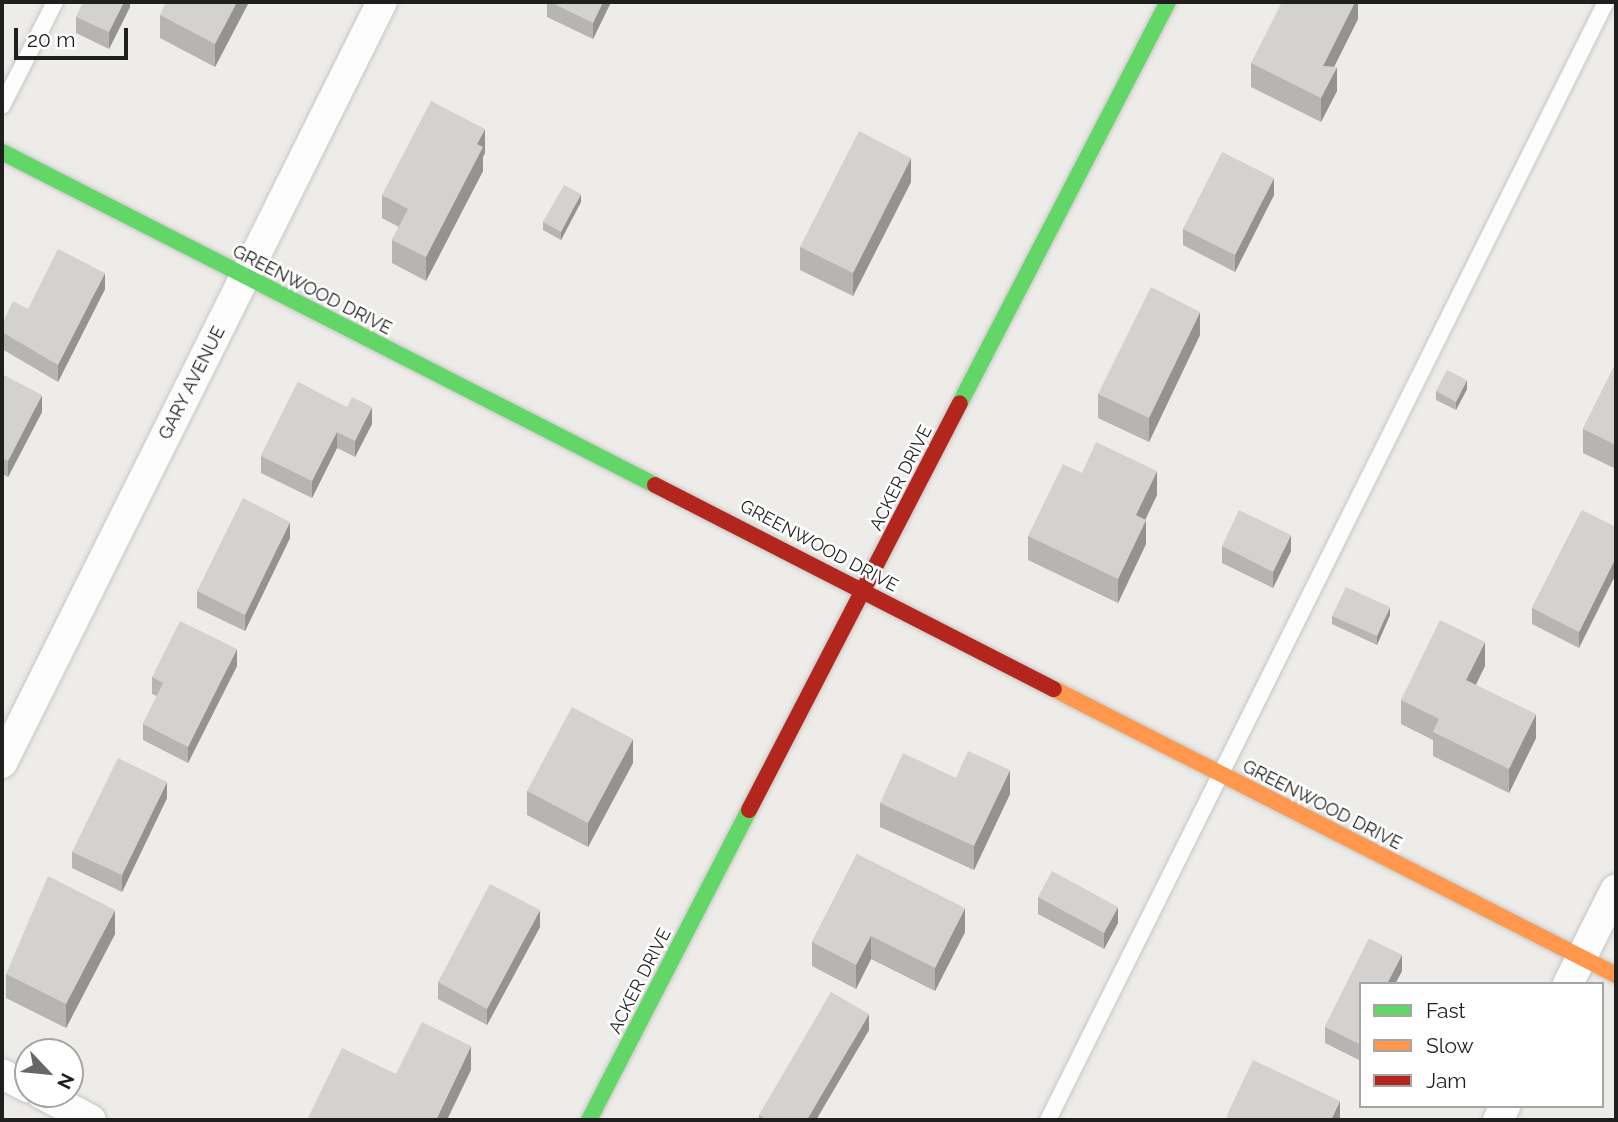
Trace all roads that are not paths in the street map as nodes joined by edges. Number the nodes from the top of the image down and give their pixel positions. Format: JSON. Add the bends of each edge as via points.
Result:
{"nodes":[{"id":1,"x":55,"y":2,"type":"edge"},
{"id":2,"x":382,"y":2,"type":"edge"},
{"id":3,"x":1168,"y":2,"type":"edge"},
{"id":4,"x":1606,"y":2,"type":"edge"},
{"id":5,"x":2,"y":106,"type":"edge"},
{"id":6,"x":2,"y":152,"type":"edge"},
{"id":7,"x":245,"y":278,"type":"junction"},
{"id":8,"x":864,"y":592,"type":"junction"},
{"id":9,"x":2,"y":763,"type":"edge"},
{"id":10,"x":1219,"y":774,"type":"junction"},
{"id":11,"x":1616,"y":889,"type":"edge"},
{"id":12,"x":1581,"y":957,"type":"junction"},
{"id":13,"x":1616,"y":975,"type":"edge"},
{"id":14,"x":1569,"y":982,"type":"edge"},
{"id":15,"x":68,"y":1108,"type":"edge"},
{"id":16,"x":91,"y":1120,"type":"edge"},
{"id":17,"x":589,"y":1120,"type":"edge"},
{"id":18,"x":1048,"y":1120,"type":"edge"}],
"edges":[{"from":1,"to":5,"type":"lane"},
{"from":2,"to":7,"type":"street","name":"GARY AVENUE"},
{"from":3,"to":8,"type":"street","name":"ACKER DRIVE"},
{"from":4,"to":10,"type":"lane"},
{"from":6,"to":7,"type":"street","name":"GREENWOOD DRIVE"},
{"from":7,"to":8,"type":"street","name":"GREENWOOD DRIVE"},
{"from":7,"to":9,"type":"street","name":"GARY AVENUE"},
{"from":8,"to":10,"type":"street","name":"GREENWOOD DRIVE"},
{"from":8,"to":17,"type":"street","name":"ACKER DRIVE"},
{"from":10,"to":12,"type":"street","name":"GREENWOOD DRIVE"},
{"from":10,"to":18,"type":"lane"},
{"from":11,"to":12,"type":"street"},
{"from":12,"to":13,"type":"street","name":"GREENWOOD DRIVE"},
{"from":12,"to":14,"type":"street"},
{"from":15,"to":16,"type":"street"}]}
